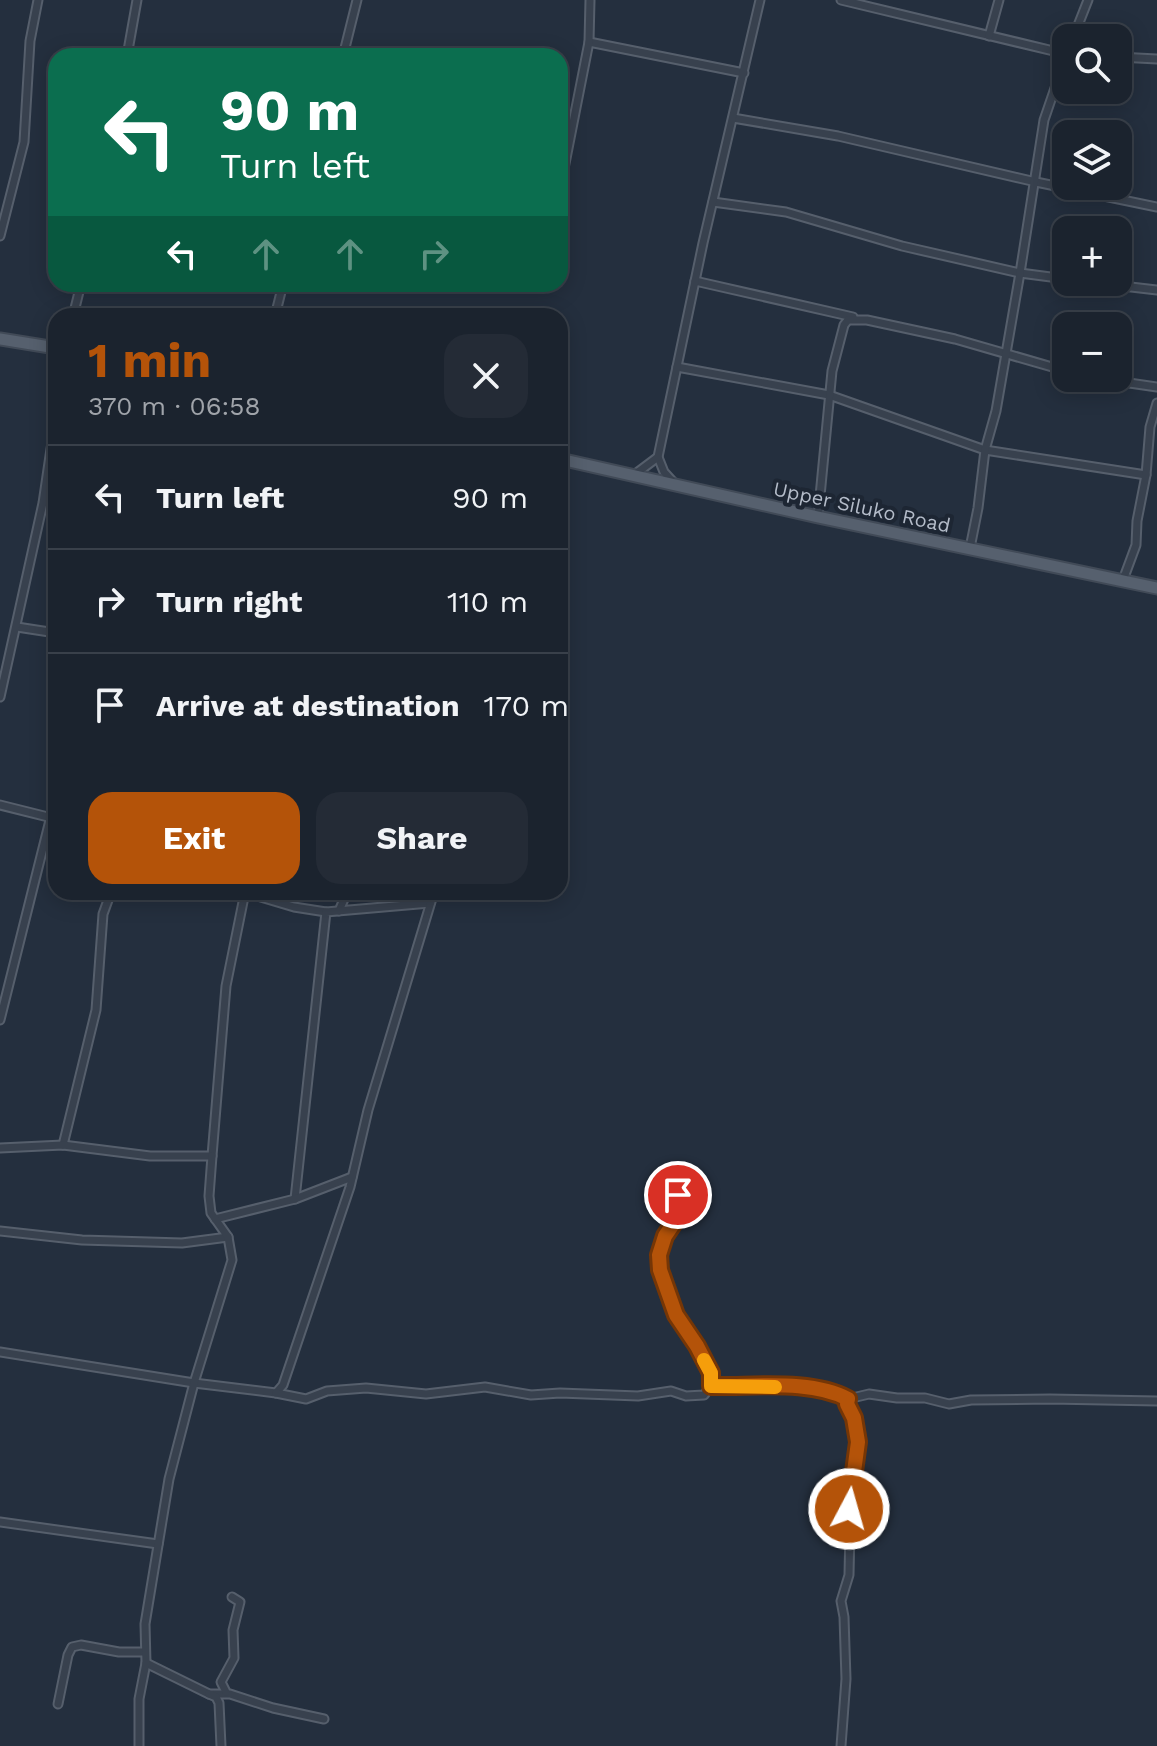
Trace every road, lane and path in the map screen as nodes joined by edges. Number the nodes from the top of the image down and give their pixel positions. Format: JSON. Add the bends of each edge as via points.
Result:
{"nodes":[{"id":1,"x":38,"y":0,"type":"edge"},
{"id":2,"x":137,"y":0,"type":"edge"},
{"id":3,"x":357,"y":0,"type":"edge"},
{"id":4,"x":590,"y":0,"type":"edge"},
{"id":5,"x":760,"y":0,"type":"edge"},
{"id":6,"x":841,"y":0,"type":"edge"},
{"id":7,"x":999,"y":0,"type":"edge"},
{"id":8,"x":1088,"y":0,"type":"edge"},
{"id":9,"x":1079,"y":24,"type":"edge"},
{"id":10,"x":989,"y":36,"type":"junction"},
{"id":11,"x":589,"y":42,"type":"junction"},
{"id":12,"x":128,"y":48,"type":"edge"},
{"id":13,"x":345,"y":48,"type":"edge"},
{"id":14,"x":1052,"y":52,"type":"edge"},
{"id":15,"x":1132,"y":58,"type":"edge"},
{"id":16,"x":1157,"y":59,"type":"edge"},
{"id":17,"x":744,"y":73,"type":"junction"},
{"id":18,"x":1052,"y":96,"type":"edge"},
{"id":19,"x":733,"y":118,"type":"junction"},
{"id":20,"x":568,"y":148,"type":"edge"},
{"id":21,"x":1036,"y":182,"type":"junction"},
{"id":22,"x":713,"y":202,"type":"junction"},
{"id":23,"x":1157,"y":207,"type":"edge"},
{"id":24,"x":0,"y":236,"type":"edge"},
{"id":25,"x":1020,"y":273,"type":"junction"},
{"id":26,"x":1052,"y":277,"type":"edge"},
{"id":27,"x":695,"y":281,"type":"junction"},
{"id":28,"x":1132,"y":287,"type":"edge"},
{"id":29,"x":1157,"y":290,"type":"edge"},
{"id":30,"x":867,"y":320,"type":"junction"},
{"id":31,"x":0,"y":339,"type":"edge"},
{"id":32,"x":48,"y":347,"type":"edge"},
{"id":33,"x":1006,"y":353,"type":"junction"},
{"id":34,"x":677,"y":367,"type":"junction"},
{"id":35,"x":1052,"y":368,"type":"edge"},
{"id":36,"x":1132,"y":383,"type":"edge"},
{"id":37,"x":1157,"y":387,"type":"edge"},
{"id":38,"x":829,"y":395,"type":"junction"},
{"id":39,"x":1157,"y":404,"type":"edge"},
{"id":40,"x":985,"y":450,"type":"junction"},
{"id":41,"x":658,"y":457,"type":"junction"},
{"id":42,"x":568,"y":464,"type":"edge"},
{"id":43,"x":634,"y":475,"type":"junction"},
{"id":44,"x":1146,"y":475,"type":"junction"},
{"id":45,"x":48,"y":481,"type":"edge"},
{"id":46,"x":674,"y":483,"type":"junction"},
{"id":47,"x":818,"y":517,"type":"junction"},
{"id":48,"x":970,"y":548,"type":"junction"},
{"id":49,"x":1123,"y":580,"type":"junction"},
{"id":50,"x":1157,"y":588,"type":"edge"},
{"id":51,"x":17,"y":627,"type":"junction"},
{"id":52,"x":48,"y":632,"type":"edge"},
{"id":53,"x":0,"y":697,"type":"edge"},
{"id":54,"x":0,"y":805,"type":"edge"},
{"id":55,"x":48,"y":817,"type":"edge"},
{"id":56,"x":48,"y":840,"type":"edge"},
{"id":57,"x":108,"y":900,"type":"edge"},
{"id":58,"x":242,"y":900,"type":"edge"},
{"id":59,"x":273,"y":900,"type":"edge"},
{"id":60,"x":344,"y":900,"type":"edge"},
{"id":61,"x":431,"y":900,"type":"edge"},
{"id":62,"x":430,"y":903,"type":"junction"},
{"id":63,"x":339,"y":911,"type":"junction"},
{"id":64,"x":326,"y":912,"type":"junction"},
{"id":65,"x":0,"y":1020,"type":"edge"},
{"id":66,"x":63,"y":1145,"type":"junction"},
{"id":67,"x":0,"y":1148,"type":"edge"},
{"id":68,"x":212,"y":1156,"type":"junction"},
{"id":69,"x":672,"y":1173,"type":"dead end"},
{"id":70,"x":352,"y":1177,"type":"junction"},
{"id":71,"x":295,"y":1199,"type":"junction"},
{"id":72,"x":215,"y":1219,"type":"junction"},
{"id":73,"x":0,"y":1231,"type":"edge"},
{"id":74,"x":228,"y":1237,"type":"junction"},
{"id":75,"x":0,"y":1352,"type":"edge"},
{"id":76,"x":194,"y":1383,"type":"junction"},
{"id":77,"x":711,"y":1386,"type":"junction"},
{"id":78,"x":276,"y":1393,"type":"junction"},
{"id":79,"x":848,"y":1399,"type":"junction"},
{"id":80,"x":1157,"y":1401,"type":"edge"},
{"id":81,"x":0,"y":1522,"type":"edge"},
{"id":82,"x":158,"y":1544,"type":"junction"},
{"id":83,"x":232,"y":1597,"type":"dead end"},
{"id":84,"x":145,"y":1652,"type":"junction"},
{"id":85,"x":146,"y":1663,"type":"junction"},
{"id":86,"x":227,"y":1693,"type":"junction"},
{"id":87,"x":209,"y":1694,"type":"junction"},
{"id":88,"x":58,"y":1704,"type":"dead end"},
{"id":89,"x":324,"y":1719,"type":"dead end"},
{"id":90,"x":139,"y":1746,"type":"edge"},
{"id":91,"x":221,"y":1746,"type":"edge"},
{"id":92,"x":841,"y":1746,"type":"edge"}],
"edges":[{"from":1,"to":24,"type":"street","via":[[24,142]]},
{"from":2,"to":12,"type":"street"},
{"from":3,"to":13,"type":"street"},
{"from":4,"to":11,"type":"street"},
{"from":5,"to":17,"type":"street"},
{"from":6,"to":10,"type":"street"},
{"from":7,"to":10,"type":"street"},
{"from":8,"to":9,"type":"street"},
{"from":10,"to":14,"type":"street"},
{"from":11,"to":17,"type":"street"},
{"from":11,"to":20,"type":"street"},
{"from":15,"to":16,"type":"street"},
{"from":17,"to":19,"type":"street"},
{"from":18,"to":21,"type":"street"},
{"from":19,"to":21,"type":"street","via":[[838,136]]},
{"from":19,"to":22,"type":"street"},
{"from":21,"to":23,"type":"street"},
{"from":21,"to":25,"type":"street"},
{"from":22,"to":25,"type":"street","via":[[786,212]]},
{"from":22,"to":27,"type":"street"},
{"from":25,"to":26,"type":"street"},
{"from":25,"to":33,"type":"street"},
{"from":27,"to":30,"type":"street"},
{"from":27,"to":34,"type":"street"},
{"from":28,"to":29,"type":"street"},
{"from":30,"to":33,"type":"street"},
{"from":30,"to":38,"type":"street","via":[[848,320],[844,325]]},
{"from":31,"to":32,"type":"main road"},
{"from":33,"to":35,"type":"street"},
{"from":33,"to":40,"type":"street"},
{"from":34,"to":38,"type":"street"},
{"from":34,"to":41,"type":"street"},
{"from":36,"to":37,"type":"street"},
{"from":38,"to":40,"type":"street"},
{"from":38,"to":47,"type":"street"},
{"from":39,"to":44,"type":"street"},
{"from":40,"to":44,"type":"street"},
{"from":40,"to":48,"type":"street"},
{"from":41,"to":43,"type":"street"},
{"from":41,"to":46,"type":"street"},
{"from":42,"to":43,"type":"main road","name":"Upper Siluko Road"},
{"from":43,"to":46,"type":"main road","name":"Upper Siluko Road"},
{"from":44,"to":49,"type":"street","via":[[1136,545]]},
{"from":45,"to":51,"type":"street"},
{"from":46,"to":47,"type":"main road","name":"Upper Siluko Road"},
{"from":47,"to":48,"type":"main road","name":"Upper Siluko Road"},
{"from":48,"to":49,"type":"main road","name":"Upper Siluko Road"},
{"from":49,"to":50,"type":"main road","name":"Upper Siluko Road"},
{"from":51,"to":52,"type":"street"},
{"from":51,"to":53,"type":"street"},
{"from":54,"to":55,"type":"street"},
{"from":56,"to":65,"type":"street"},
{"from":57,"to":66,"type":"street","via":[[96,1010]]},
{"from":58,"to":68,"type":"street","via":[[226,986]]},
{"from":59,"to":64,"type":"street"},
{"from":60,"to":63,"type":"street"},
{"from":61,"to":62,"type":"street"},
{"from":62,"to":63,"type":"street"},
{"from":62,"to":70,"type":"street"},
{"from":63,"to":64,"type":"street"},
{"from":64,"to":71,"type":"street"},
{"from":66,"to":67,"type":"street"},
{"from":66,"to":68,"type":"street","via":[[150,1156]]},
{"from":68,"to":72,"type":"street","via":[[209,1196]]},
{"from":69,"to":77,"type":"street","via":[[680,1214],[665,1236],[660,1270],[676,1315],[711,1373]]},
{"from":70,"to":71,"type":"street"},
{"from":70,"to":78,"type":"street"},
{"from":71,"to":72,"type":"street"},
{"from":72,"to":74,"type":"street"},
{"from":73,"to":74,"type":"street","via":[[182,1243]]},
{"from":74,"to":76,"type":"street","via":[[232,1260]]},
{"from":75,"to":76,"type":"street"},
{"from":76,"to":78,"type":"street"},
{"from":76,"to":82,"type":"street"},
{"from":77,"to":78,"type":"street","via":[[704,1395],[686,1396],[671,1391],[638,1396],[531,1395],[485,1387],[426,1394],[366,1388],[327,1391],[306,1399]]},
{"from":77,"to":79,"type":"street","via":[[809,1387]]},
{"from":79,"to":80,"type":"street","via":[[886,1394],[949,1404]]},
{"from":79,"to":92,"type":"street","via":[[858,1442],[851,1481],[849,1575],[841,1601],[846,1679]]},
{"from":81,"to":82,"type":"street"},
{"from":82,"to":84,"type":"street"},
{"from":83,"to":86,"type":"street","via":[[240,1602],[234,1658],[221,1682]]},
{"from":84,"to":85,"type":"street"},
{"from":84,"to":88,"type":"street","via":[[72,1647]]},
{"from":85,"to":87,"type":"street"},
{"from":85,"to":90,"type":"street"},
{"from":86,"to":87,"type":"street"},
{"from":86,"to":89,"type":"street"},
{"from":87,"to":91,"type":"street","via":[[219,1703]]}]}
